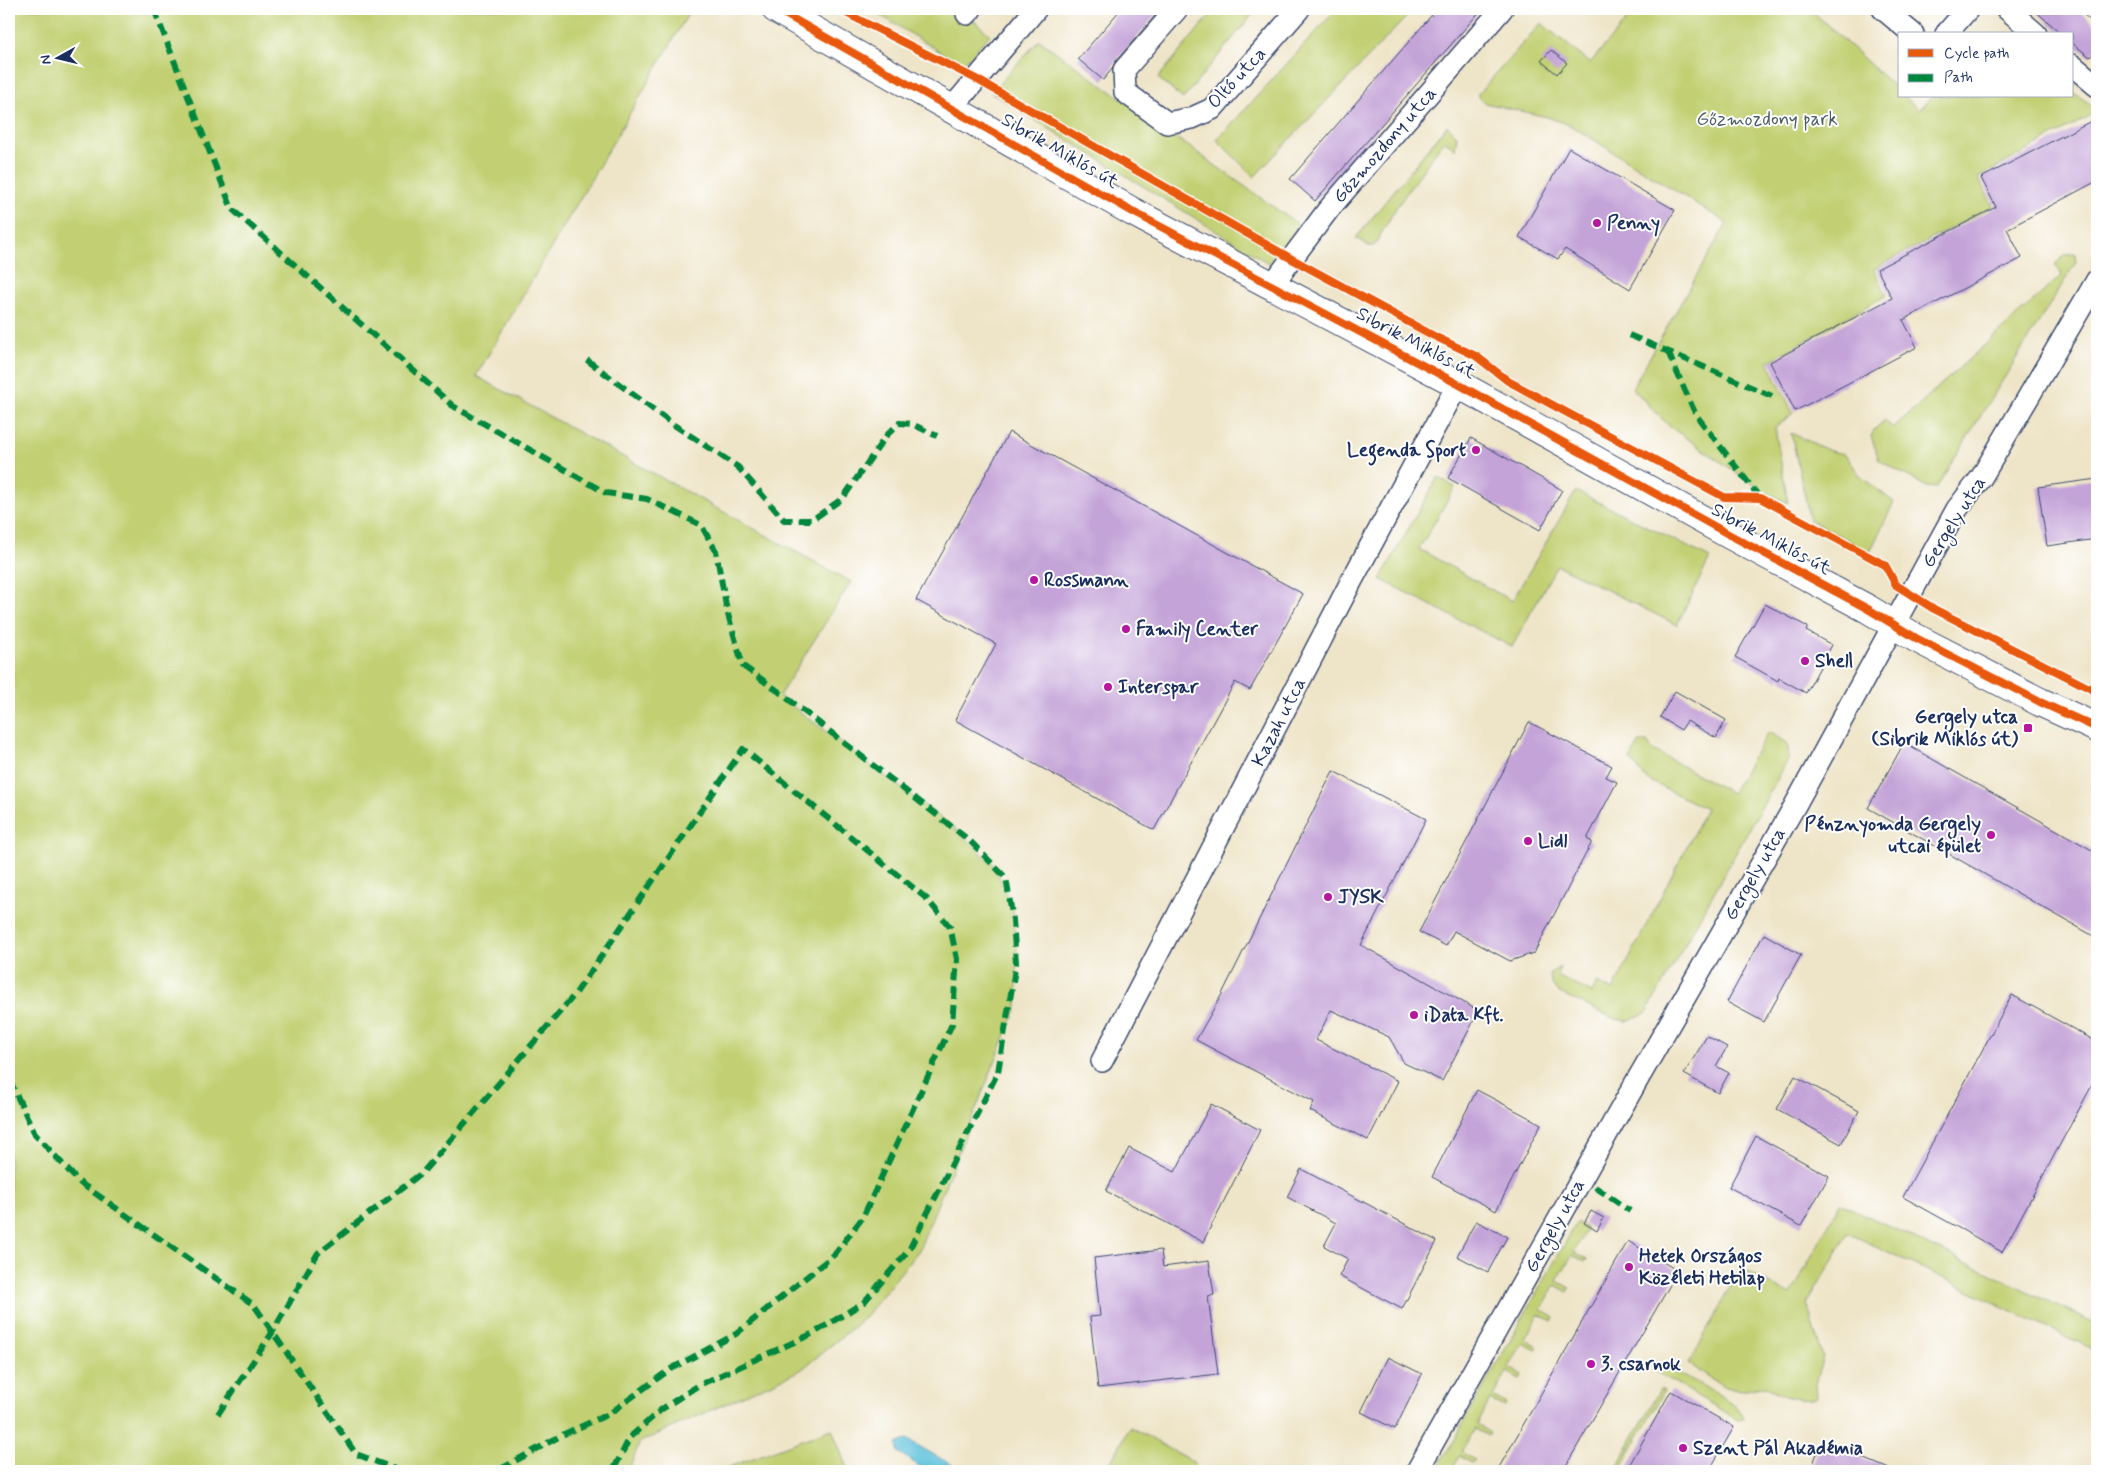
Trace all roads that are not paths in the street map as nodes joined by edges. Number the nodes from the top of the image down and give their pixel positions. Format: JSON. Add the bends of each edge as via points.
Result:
{"nodes":[{"id":1,"x":776,"y":9,"type":"edge"},
{"id":2,"x":1036,"y":9,"type":"edge"},
{"id":3,"x":1177,"y":9,"type":"edge"},
{"id":4,"x":1299,"y":9,"type":"edge"},
{"id":5,"x":1502,"y":9,"type":"edge"},
{"id":6,"x":1883,"y":9,"type":"edge"},
{"id":7,"x":1968,"y":9,"type":"edge"},
{"id":8,"x":2007,"y":9,"type":"edge"},
{"id":9,"x":1911,"y":32,"type":"edge"},
{"id":10,"x":1948,"y":32,"type":"edge"},
{"id":11,"x":2034,"y":32,"type":"edge"},
{"id":12,"x":2074,"y":67,"type":"edge"},
{"id":13,"x":2097,"y":86,"type":"edge"},
{"id":14,"x":952,"y":108,"type":"junction"},
{"id":15,"x":2097,"y":280,"type":"edge"},
{"id":16,"x":1272,"y":284,"type":"junction"},
{"id":17,"x":1458,"y":384,"type":"junction"},
{"id":18,"x":1893,"y":624,"type":"junction"},
{"id":19,"x":2097,"y":728,"type":"edge"},
{"id":20,"x":1102,"y":1061,"type":"dead end"},
{"id":21,"x":1417,"y":1471,"type":"edge"}],
"edges":[{"from":1,"to":14,"type":"street","name":"Sibrik Miklós út"},
{"from":2,"to":14,"type":"street"},
{"from":3,"to":4,"type":"street","name":"Oltó utca","via":[[1124,70],[1125,92],[1166,123],[1192,118],[1212,109]]},
{"from":5,"to":16,"type":"street","name":"Gőzmozdony utca","via":[[1328,210]]},
{"from":6,"to":9,"type":"street"},
{"from":7,"to":10,"type":"street"},
{"from":8,"to":11,"type":"street"},
{"from":12,"to":13,"type":"street"},
{"from":14,"to":16,"type":"street","name":"Sibrik Miklós út","via":[[1127,208]]},
{"from":15,"to":18,"type":"street","name":"Gergely utca","via":[[1981,478],[1957,509]]},
{"from":16,"to":17,"type":"street","name":"Sibrik Miklós út"},
{"from":17,"to":18,"type":"street","name":"Sibrik Miklós út"},
{"from":17,"to":20,"type":"street","name":"Kazah utca","via":[[1352,580]]},
{"from":18,"to":19,"type":"street","name":"Sibrik Miklós út","via":[[2040,702]]},
{"from":18,"to":21,"type":"street","name":"Gergely utca","via":[[1793,809]]}]}
